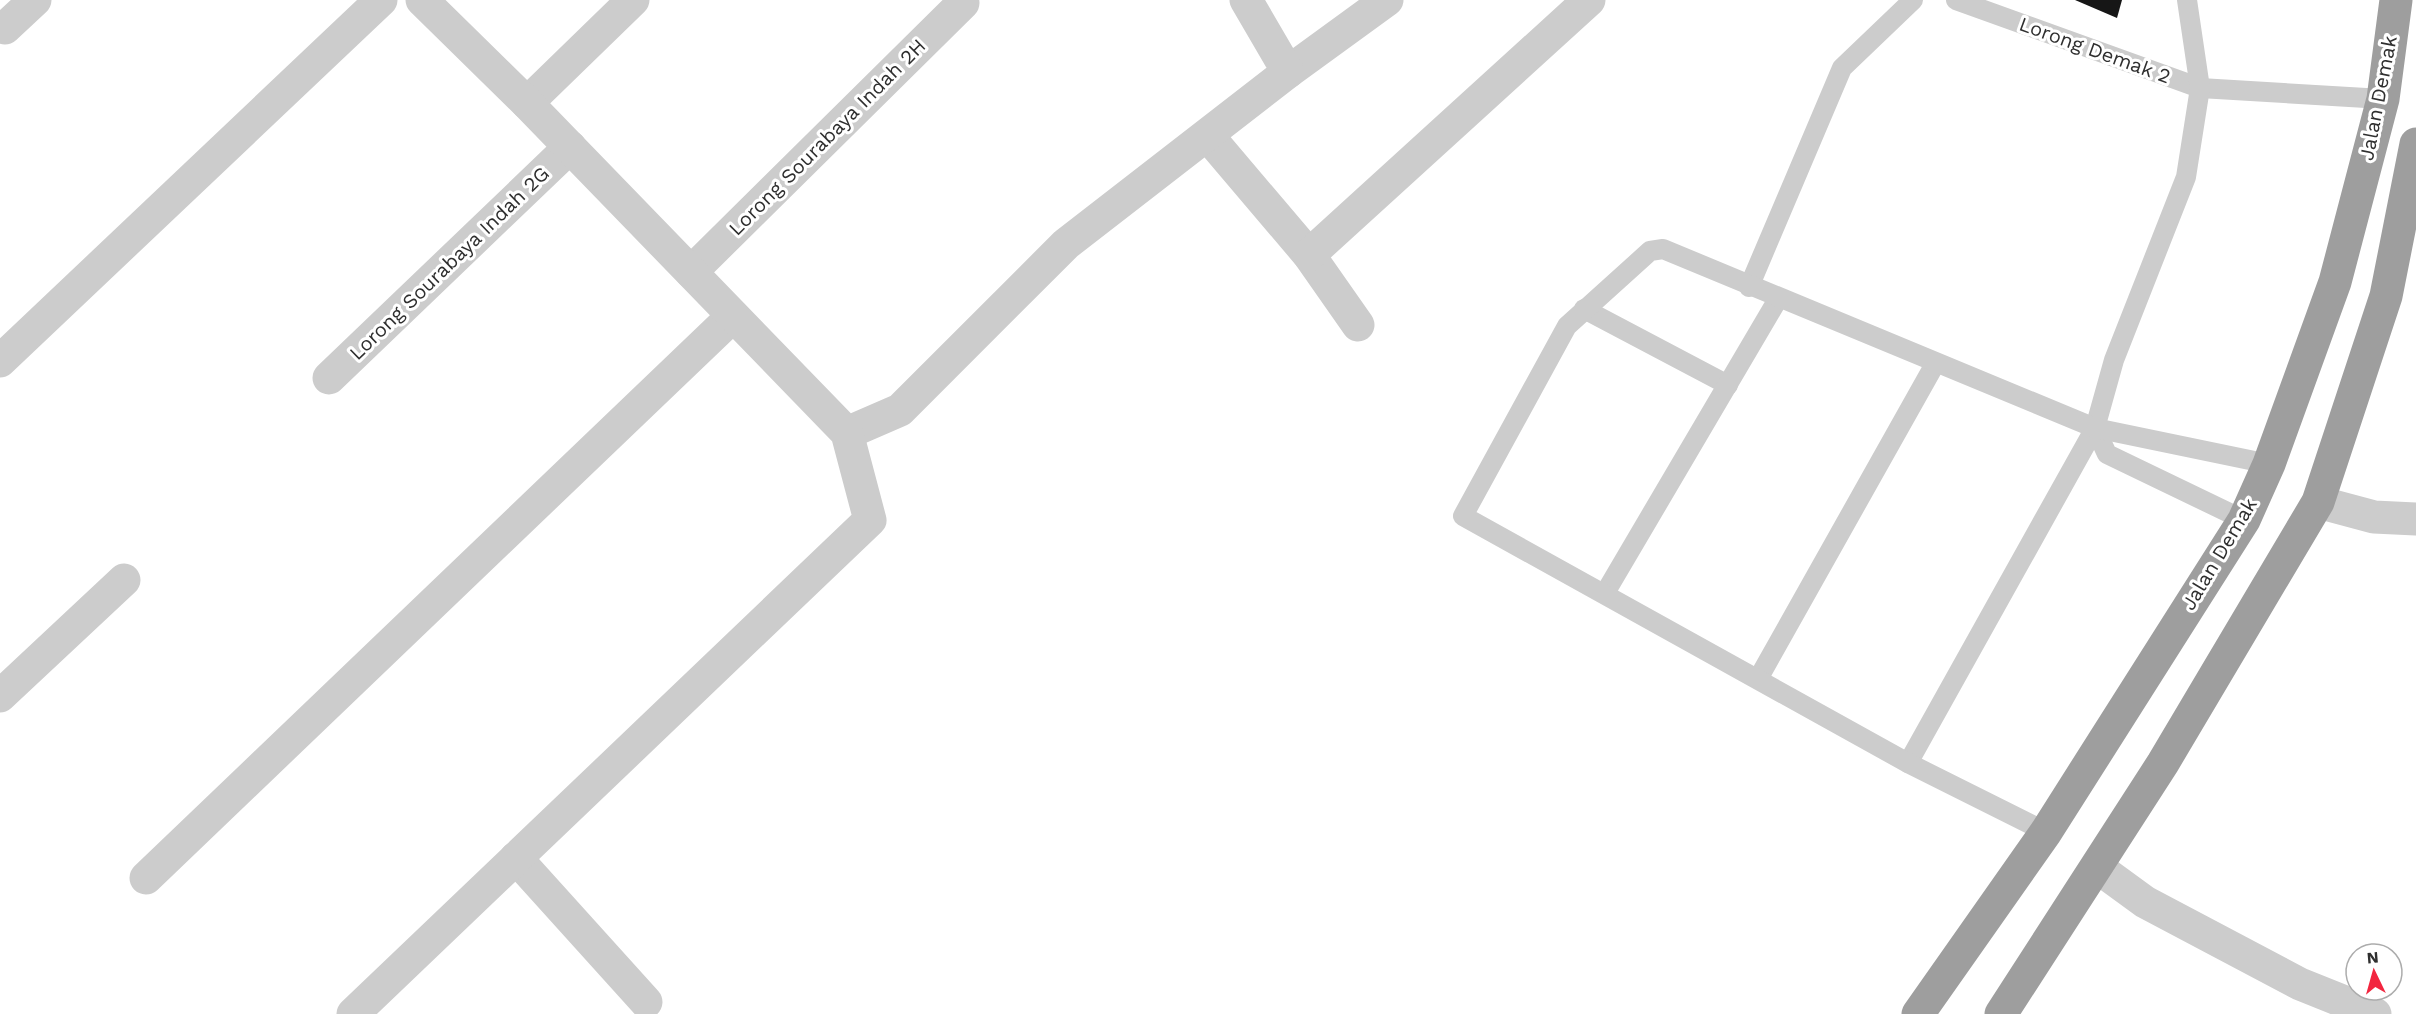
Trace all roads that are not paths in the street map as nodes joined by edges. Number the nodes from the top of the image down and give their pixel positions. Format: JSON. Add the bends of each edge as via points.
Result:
{"nodes":[{"id":1,"x":35,"y":0,"type":"edge"},
{"id":2,"x":381,"y":0,"type":"edge"},
{"id":3,"x":422,"y":0,"type":"edge"},
{"id":4,"x":633,"y":0,"type":"edge"},
{"id":5,"x":1246,"y":0,"type":"edge"},
{"id":6,"x":1387,"y":0,"type":"edge"},
{"id":7,"x":1589,"y":0,"type":"edge"},
{"id":8,"x":1913,"y":0,"type":"edge"},
{"id":9,"x":1956,"y":0,"type":"edge"},
{"id":10,"x":2187,"y":0,"type":"edge"},
{"id":11,"x":2396,"y":0,"type":"edge"},
{"id":12,"x":963,"y":3,"type":"dead end"},
{"id":13,"x":6,"y":28,"type":"dead end"},
{"id":14,"x":1288,"y":72,"type":"junction"},
{"id":15,"x":2200,"y":88,"type":"junction"},
{"id":16,"x":2383,"y":99,"type":"junction"},
{"id":17,"x":527,"y":103,"type":"junction"},
{"id":18,"x":1208,"y":136,"type":"junction"},
{"id":19,"x":2416,"y":144,"type":"edge"},
{"id":20,"x":570,"y":147,"type":"junction"},
{"id":21,"x":1309,"y":255,"type":"junction"},
{"id":22,"x":691,"y":272,"type":"junction"},
{"id":23,"x":1749,"y":286,"type":"junction"},
{"id":24,"x":1778,"y":299,"type":"junction"},
{"id":25,"x":1584,"y":309,"type":"junction"},
{"id":26,"x":733,"y":316,"type":"junction"},
{"id":27,"x":1358,"y":325,"type":"dead end"},
{"id":28,"x":0,"y":361,"type":"edge"},
{"id":29,"x":1935,"y":364,"type":"junction"},
{"id":30,"x":329,"y":378,"type":"dead end"},
{"id":31,"x":1728,"y":385,"type":"junction"},
{"id":32,"x":2095,"y":428,"type":"junction"},
{"id":33,"x":846,"y":433,"type":"junction"},
{"id":34,"x":2269,"y":464,"type":"junction"},
{"id":35,"x":2318,"y":502,"type":"junction"},
{"id":36,"x":2416,"y":519,"type":"edge"},
{"id":37,"x":2244,"y":520,"type":"junction"},
{"id":38,"x":124,"y":580,"type":"dead end"},
{"id":39,"x":1605,"y":593,"type":"junction"},
{"id":40,"x":1758,"y":679,"type":"junction"},
{"id":41,"x":0,"y":696,"type":"edge"},
{"id":42,"x":1908,"y":763,"type":"junction"},
{"id":43,"x":2046,"y":832,"type":"junction"},
{"id":44,"x":516,"y":858,"type":"junction"},
{"id":45,"x":2097,"y":867,"type":"junction"},
{"id":46,"x":146,"y":878,"type":"dead end"},
{"id":47,"x":646,"y":1002,"type":"dead end"},
{"id":48,"x":353,"y":1014,"type":"edge"},
{"id":49,"x":1918,"y":1014,"type":"edge"},
{"id":50,"x":2001,"y":1014,"type":"edge"},
{"id":51,"x":2375,"y":1014,"type":"edge"}],
"edges":[{"from":1,"to":13,"type":"street"},
{"from":2,"to":28,"type":"street"},
{"from":3,"to":17,"type":"street"},
{"from":4,"to":17,"type":"street"},
{"from":5,"to":14,"type":"street"},
{"from":6,"to":14,"type":"street"},
{"from":7,"to":21,"type":"street"},
{"from":8,"to":23,"type":"lane","via":[[1842,68]]},
{"from":9,"to":15,"type":"lane","name":"Lorong Demak 2"},
{"from":10,"to":15,"type":"lane","name":"Lorong Demak 2"},
{"from":11,"to":16,"type":"highway","name":"Jalan Demak"},
{"from":12,"to":22,"type":"street","name":"Lorong Sourabaya Indah 2H"},
{"from":14,"to":18,"type":"street"},
{"from":15,"to":16,"type":"lane","name":"Lorong Demak 2"},
{"from":15,"to":32,"type":"lane","via":[[2186,177],[2114,360]]},
{"from":16,"to":34,"type":"highway","name":"Jalan Demak","via":[[2335,282]]},
{"from":17,"to":20,"type":"street"},
{"from":18,"to":21,"type":"street"},
{"from":18,"to":33,"type":"street","via":[[1066,244],[900,410]]},
{"from":19,"to":35,"type":"highway","via":[[2386,296]]},
{"from":20,"to":22,"type":"street"},
{"from":20,"to":30,"type":"street","name":"Lorong Sourabaya Indah 2G"},
{"from":21,"to":27,"type":"street"},
{"from":22,"to":26,"type":"street"},
{"from":23,"to":24,"type":"lane"},
{"from":23,"to":25,"type":"lane","via":[[1655,249]]},
{"from":24,"to":29,"type":"lane"},
{"from":24,"to":31,"type":"lane"},
{"from":25,"to":31,"type":"lane"},
{"from":25,"to":39,"type":"lane","via":[[1567,326],[1463,516]]},
{"from":26,"to":33,"type":"street"},
{"from":26,"to":46,"type":"street"},
{"from":29,"to":32,"type":"lane"},
{"from":29,"to":40,"type":"lane"},
{"from":31,"to":39,"type":"lane"},
{"from":32,"to":34,"type":"lane"},
{"from":32,"to":37,"type":"lane","via":[[2107,453]]},
{"from":32,"to":42,"type":"lane"},
{"from":33,"to":44,"type":"street","via":[[870,520]]},
{"from":34,"to":37,"type":"highway","name":"Jalan Demak"},
{"from":35,"to":36,"type":"street","via":[[2374,517]]},
{"from":35,"to":45,"type":"highway"},
{"from":37,"to":43,"type":"highway","name":"Jalan Demak"},
{"from":38,"to":41,"type":"street"},
{"from":39,"to":40,"type":"lane"},
{"from":40,"to":42,"type":"lane"},
{"from":42,"to":43,"type":"lane"},
{"from":43,"to":49,"type":"highway","name":"Jalan Demak"},
{"from":44,"to":47,"type":"street"},
{"from":44,"to":48,"type":"street"},
{"from":45,"to":50,"type":"highway"},
{"from":45,"to":51,"type":"street","via":[[2145,902],[2300,984]]}]}
